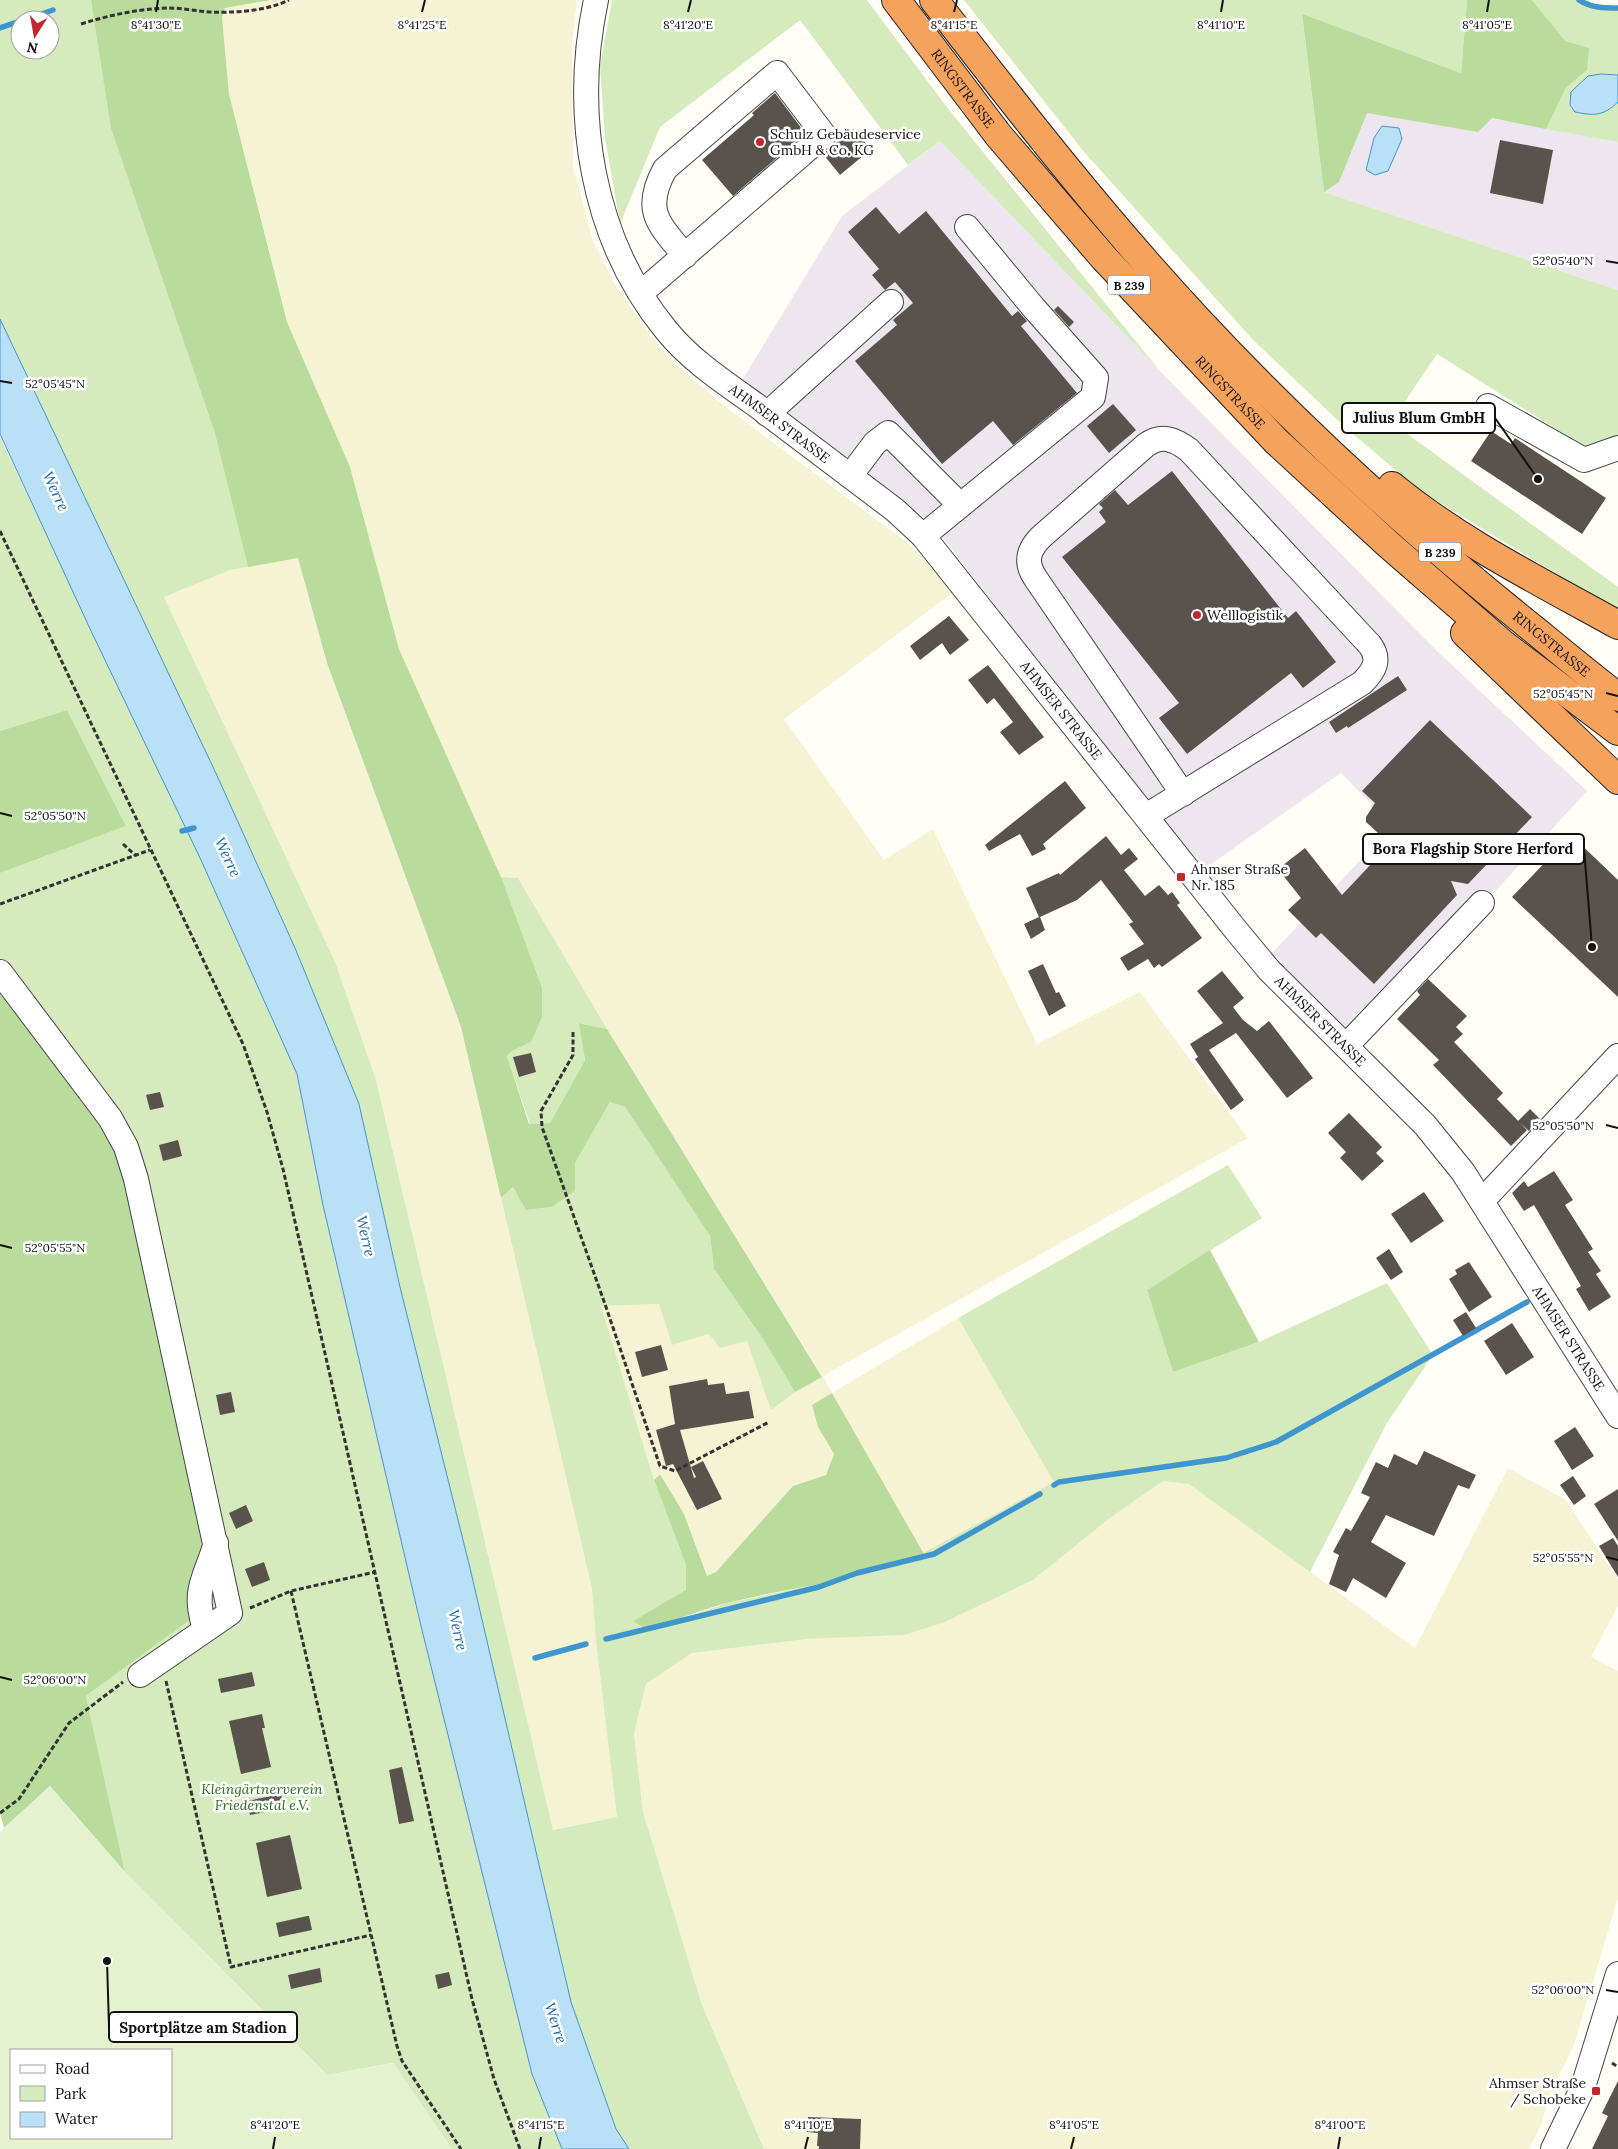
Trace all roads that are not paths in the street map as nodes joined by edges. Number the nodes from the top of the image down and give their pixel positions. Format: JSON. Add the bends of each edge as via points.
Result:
{"nodes":[{"id":1,"x":596,"y":0,"type":"edge"},
{"id":2,"x":896,"y":0,"type":"edge"},
{"id":3,"x":934,"y":0,"type":"edge"},
{"id":4,"x":968,"y":227,"type":"dead end"},
{"id":5,"x":685,"y":256,"type":"junction"},
{"id":6,"x":641,"y":293,"type":"junction"},
{"id":7,"x":892,"y":302,"type":"dead end"},
{"id":8,"x":1273,"y":396,"type":"junction"},
{"id":9,"x":1488,"y":406,"type":"dead end"},
{"id":10,"x":767,"y":414,"type":"junction"},
{"id":11,"x":1618,"y":448,"type":"edge"},
{"id":12,"x":850,"y":476,"type":"junction"},
{"id":13,"x":960,"y":505,"type":"junction"},
{"id":14,"x":923,"y":536,"type":"junction"},
{"id":15,"x":1389,"y":546,"type":"junction"},
{"id":16,"x":1618,"y":625,"type":"edge"},
{"id":17,"x":1618,"y":697,"type":"edge"},
{"id":18,"x":1618,"y":731,"type":"edge"},
{"id":19,"x":1618,"y":780,"type":"edge"},
{"id":20,"x":1183,"y":794,"type":"junction"},
{"id":21,"x":1146,"y":816,"type":"junction"},
{"id":22,"x":1482,"y":903,"type":"dead end"},
{"id":23,"x":0,"y":972,"type":"edge"},
{"id":24,"x":1346,"y":1046,"type":"junction"},
{"id":25,"x":1618,"y":1056,"type":"edge"},
{"id":26,"x":1482,"y":1201,"type":"junction"},
{"id":27,"x":1618,"y":1416,"type":"edge"},
{"id":28,"x":216,"y":1542,"type":"junction"},
{"id":29,"x":205,"y":1629,"type":"junction"},
{"id":30,"x":150,"y":1669,"type":"road end"},
{"id":31,"x":1618,"y":1974,"type":"edge"},
{"id":32,"x":1614,"y":2002,"type":"edge"},
{"id":33,"x":1553,"y":2149,"type":"edge"}],
"edges":[{"from":1,"to":6,"type":"street","name":"AHMSER STRASSE","via":[[588,35],[585,87],[588,136],[607,222]]},
{"from":2,"to":15,"type":"highway","name":"RINGSTRASSE","number":"B 239","via":[[999,136],[1110,265],[1276,441]]},
{"from":3,"to":8,"type":"highway","name":"RINGSTRASSE","number":"B 239","via":[[1050,150],[1197,318]]},
{"from":4,"to":13,"type":"street","via":[[1096,378],[1092,397]]},
{"from":5,"to":5,"type":"street","via":[[824,135],[777,73],[666,169],[656,185],[657,221]]},
{"from":5,"to":6,"type":"street"},
{"from":6,"to":10,"type":"street","name":"AHMSER STRASSE","via":[[666,331]]},
{"from":7,"to":10,"type":"street"},
{"from":8,"to":16,"type":"highway","via":[[1319,423],[1415,505],[1506,563]]},
{"from":8,"to":17,"type":"highway","name":"RINGSTRASSE","number":"B 239","via":[[1357,478],[1465,575]]},
{"from":9,"to":11,"type":"street","via":[[1584,460]]},
{"from":10,"to":12,"type":"street","name":"AHMSER STRASSE"},
{"from":12,"to":13,"type":"street","via":[[875,442],[888,433]]},
{"from":12,"to":14,"type":"street","name":"AHMSER STRASSE"},
{"from":13,"to":14,"type":"street"},
{"from":14,"to":21,"type":"street","name":"AHMSER STRASSE"},
{"from":15,"to":18,"type":"highway","name":"RINGSTRASSE","number":"B 239","via":[[1504,645]]},
{"from":15,"to":19,"type":"highway","via":[[1397,570]]},
{"from":20,"to":20,"type":"street","via":[[1362,683],[1376,663],[1376,653],[1189,450],[1176,441],[1166,439],[1146,445],[1041,537],[1032,547],[1028,562],[1036,580]]},
{"from":20,"to":21,"type":"street"},
{"from":21,"to":24,"type":"street","name":"AHMSER STRASSE","via":[[1269,970]]},
{"from":22,"to":24,"type":"street"},
{"from":23,"to":28,"type":"street","via":[[110,1118],[126,1146]]},
{"from":24,"to":26,"type":"street","name":"AHMSER STRASSE","via":[[1425,1125]]},
{"from":25,"to":26,"type":"street"},
{"from":26,"to":27,"type":"street","name":"AHMSER STRASSE"},
{"from":28,"to":29,"type":"street","via":[[198,1594],[198,1608]]},
{"from":28,"to":29,"type":"street","via":[[230,1613]]},
{"from":29,"to":30,"type":"street"},
{"from":31,"to":32,"type":"street"},
{"from":32,"to":33,"type":"street","via":[[1583,2087]]}]}
